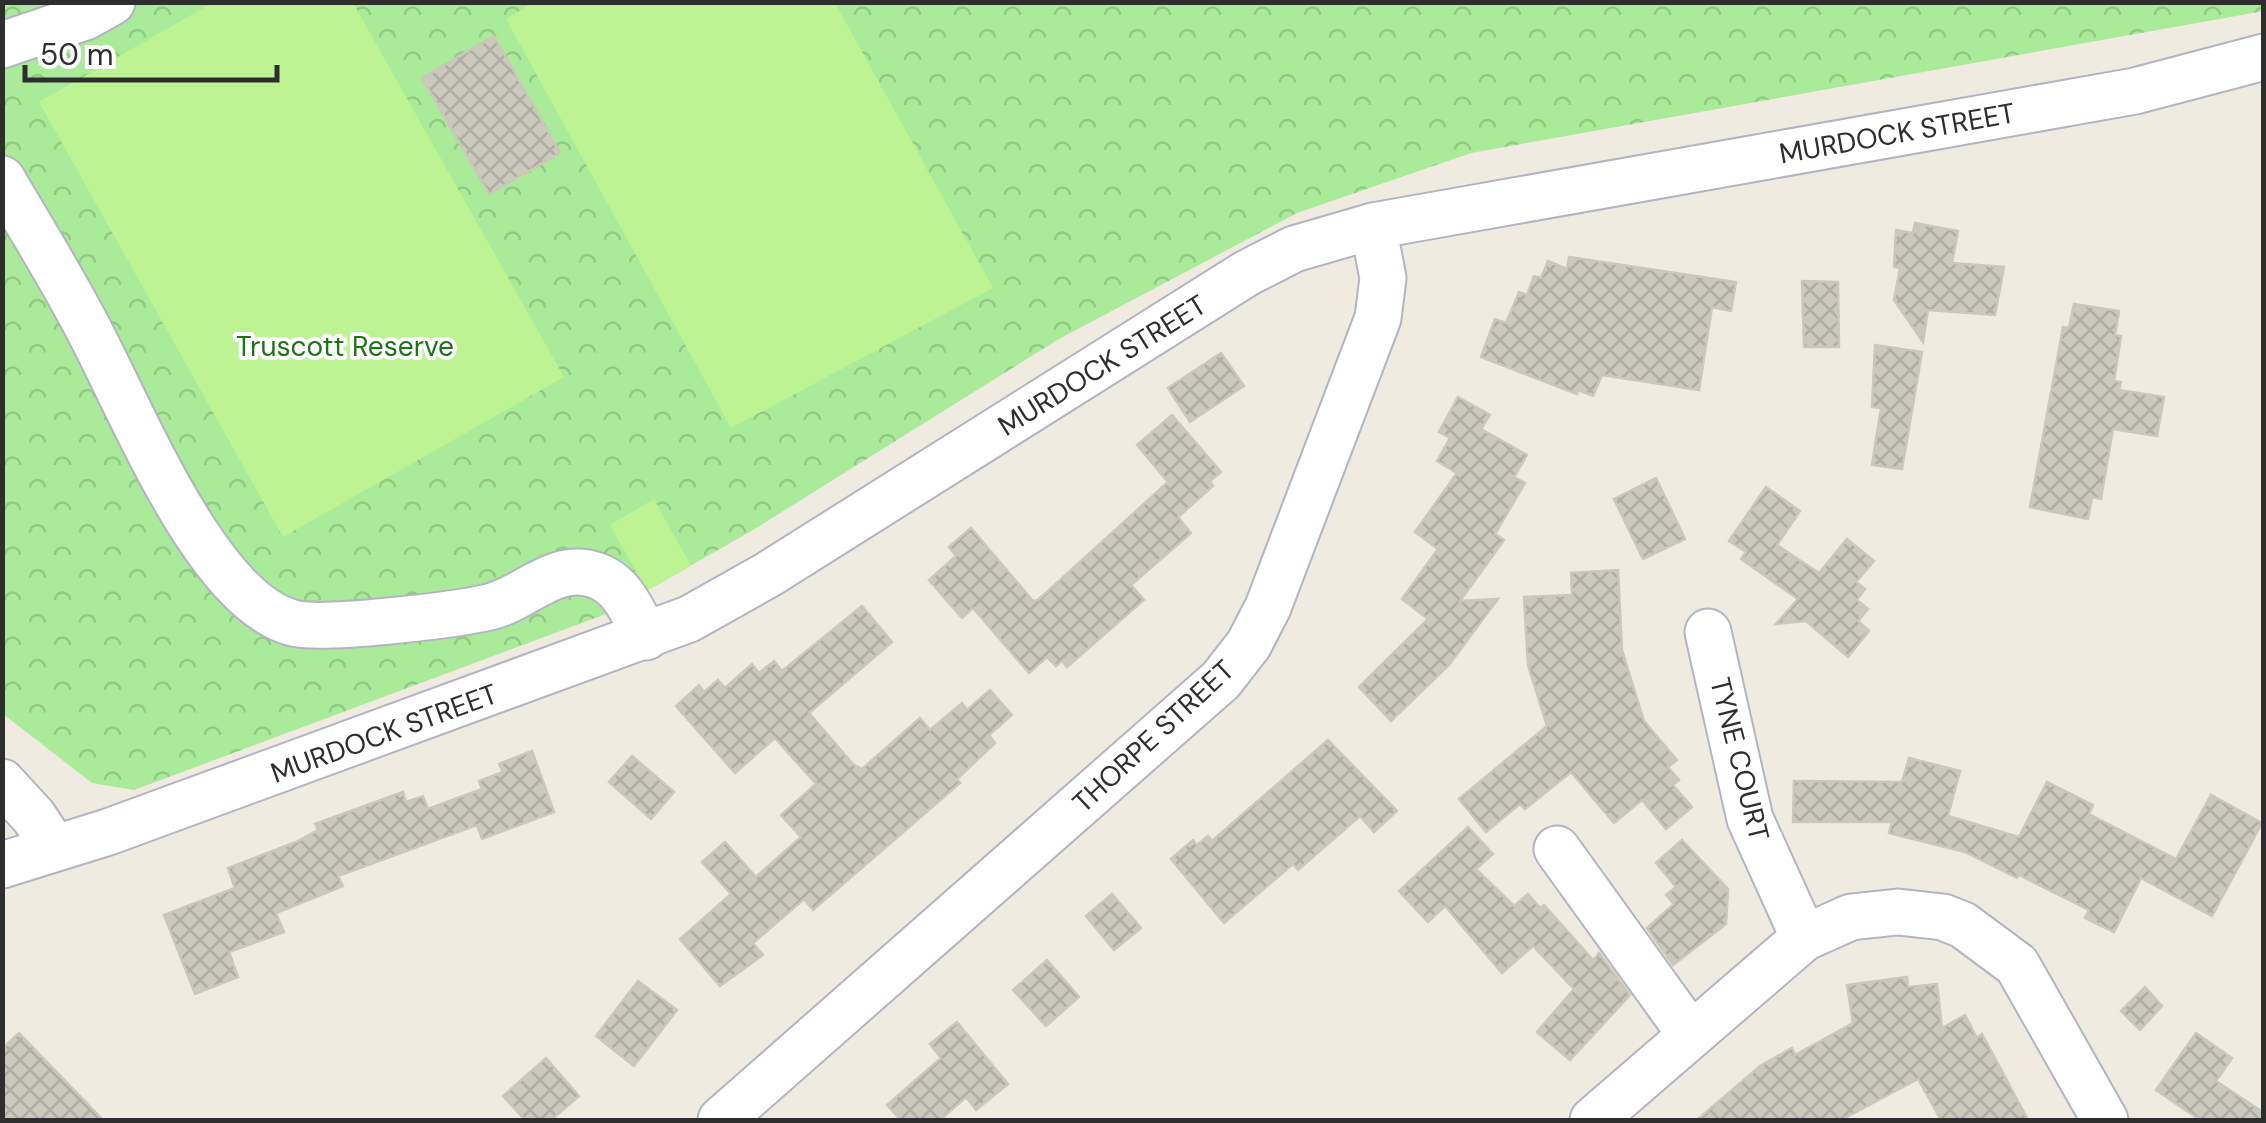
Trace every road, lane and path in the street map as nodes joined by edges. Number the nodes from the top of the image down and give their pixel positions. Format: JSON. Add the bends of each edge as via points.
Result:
{"nodes":[{"id":1,"x":112,"y":2,"type":"edge"},
{"id":2,"x":2,"y":45,"type":"edge"},
{"id":3,"x":2264,"y":57,"type":"edge"},
{"id":4,"x":2,"y":179,"type":"edge"},
{"id":5,"x":1373,"y":226,"type":"junction"},
{"id":6,"x":1708,"y":632,"type":"dead end"},
{"id":7,"x":646,"y":637,"type":"junction"},
{"id":8,"x":2,"y":782,"type":"edge"},
{"id":9,"x":52,"y":846,"type":"junction"},
{"id":10,"x":1557,"y":849,"type":"dead end"},
{"id":11,"x":2,"y":865,"type":"edge"},
{"id":12,"x":1804,"y":938,"type":"junction"},
{"id":13,"x":1691,"y":1034,"type":"junction"},
{"id":14,"x":721,"y":1120,"type":"edge"},
{"id":15,"x":1593,"y":1120,"type":"edge"},
{"id":16,"x":2105,"y":1120,"type":"edge"}],
"edges":[{"from":1,"to":2,"type":"street"},
{"from":3,"to":5,"type":"street","name":"MURDOCK STREET","via":[[2135,91]]},
{"from":4,"to":7,"type":"street","via":[[191,525],[244,595],[267,614],[296,624],[342,624],[490,608],[574,571],[613,585]]},
{"from":5,"to":7,"type":"street","name":"MURDOCK STREET","via":[[1271,258],[769,574]]},
{"from":5,"to":14,"type":"street","name":"THORPE STREET","via":[[1383,278],[1378,318],[1249,644],[1221,680]]},
{"from":6,"to":12,"type":"street","name":"TYNE COURT","via":[[1750,818]]},
{"from":7,"to":9,"type":"street","name":"MURDOCK STREET","via":[[108,832]]},
{"from":8,"to":9,"type":"street"},
{"from":9,"to":11,"type":"street","name":"MURDOCK STREET"},
{"from":10,"to":13,"type":"street"},
{"from":12,"to":13,"type":"street"},
{"from":12,"to":16,"type":"street","via":[[1851,917],[1898,912],[1943,918],[1982,936],[2030,982]]},
{"from":13,"to":15,"type":"street"}]}
